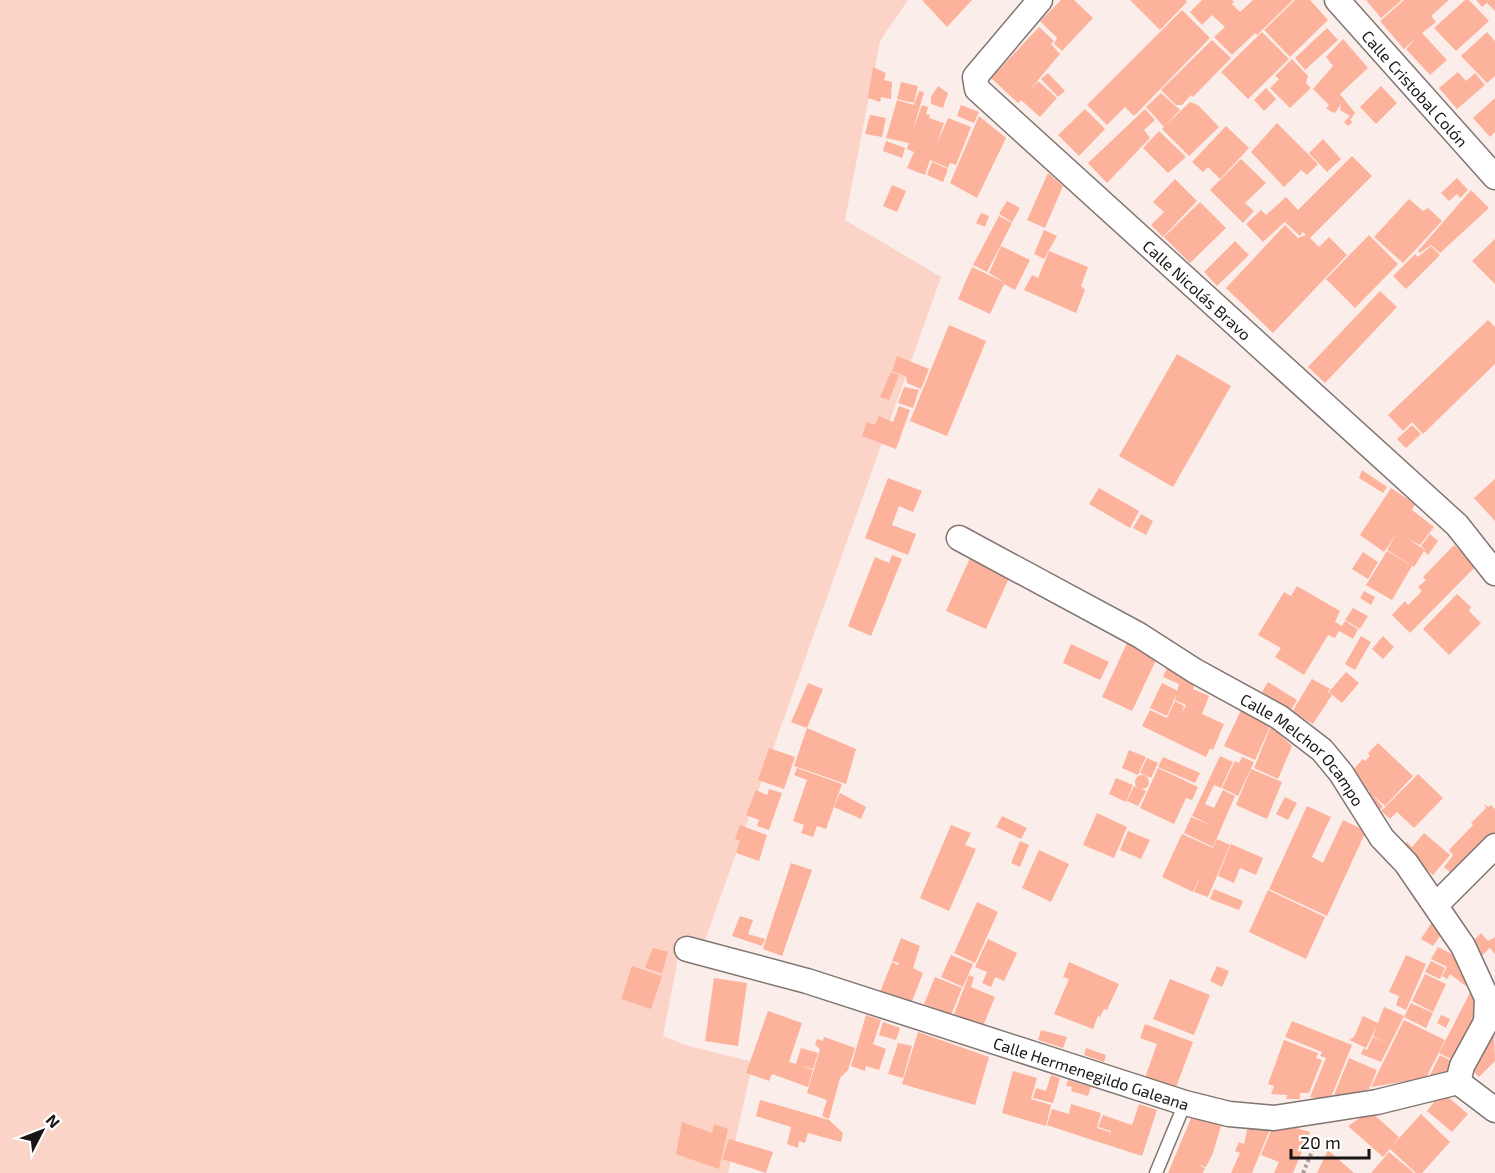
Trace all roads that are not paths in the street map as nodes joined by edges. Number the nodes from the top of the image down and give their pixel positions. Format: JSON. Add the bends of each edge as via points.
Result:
{"nodes":[{"id":1,"x":1040,"y":0,"type":"edge"},
{"id":2,"x":1337,"y":0,"type":"edge"},
{"id":3,"x":1495,"y":177,"type":"edge"},
{"id":4,"x":959,"y":538,"type":"dead end"},
{"id":5,"x":1495,"y":573,"type":"edge"},
{"id":6,"x":1495,"y":846,"type":"edge"},
{"id":7,"x":1436,"y":905,"type":"junction"},
{"id":8,"x":687,"y":949,"type":"dead end"},
{"id":9,"x":1458,"y":1082,"type":"junction"},
{"id":10,"x":1185,"y":1103,"type":"junction"},
{"id":11,"x":1495,"y":1110,"type":"edge"},
{"id":12,"x":1156,"y":1173,"type":"edge"}],
"edges":[{"from":1,"to":5,"type":"street","name":"Calle Nicolás Bravo","via":[[975,77],[977,90],[1457,525]]},
{"from":2,"to":3,"type":"street","name":"Calle Cristobal Colón"},
{"from":4,"to":7,"type":"street","name":"Calle Melchor Ocampo","via":[[1139,635],[1298,731],[1322,750],[1341,773],[1371,823]]},
{"from":6,"to":7,"type":"street"},
{"from":7,"to":9,"type":"street","name":"Calle Melchor Ocampo","via":[[1463,946],[1487,999],[1486,1022],[1462,1066]]},
{"from":8,"to":10,"type":"street","name":"Calle Hermenegildo Galeana","via":[[807,981]]},
{"from":9,"to":10,"type":"street","name":"Calle Hermenegildo Galeana","via":[[1274,1119]]},
{"from":9,"to":11,"type":"street"},
{"from":10,"to":12,"type":"lane"}]}
